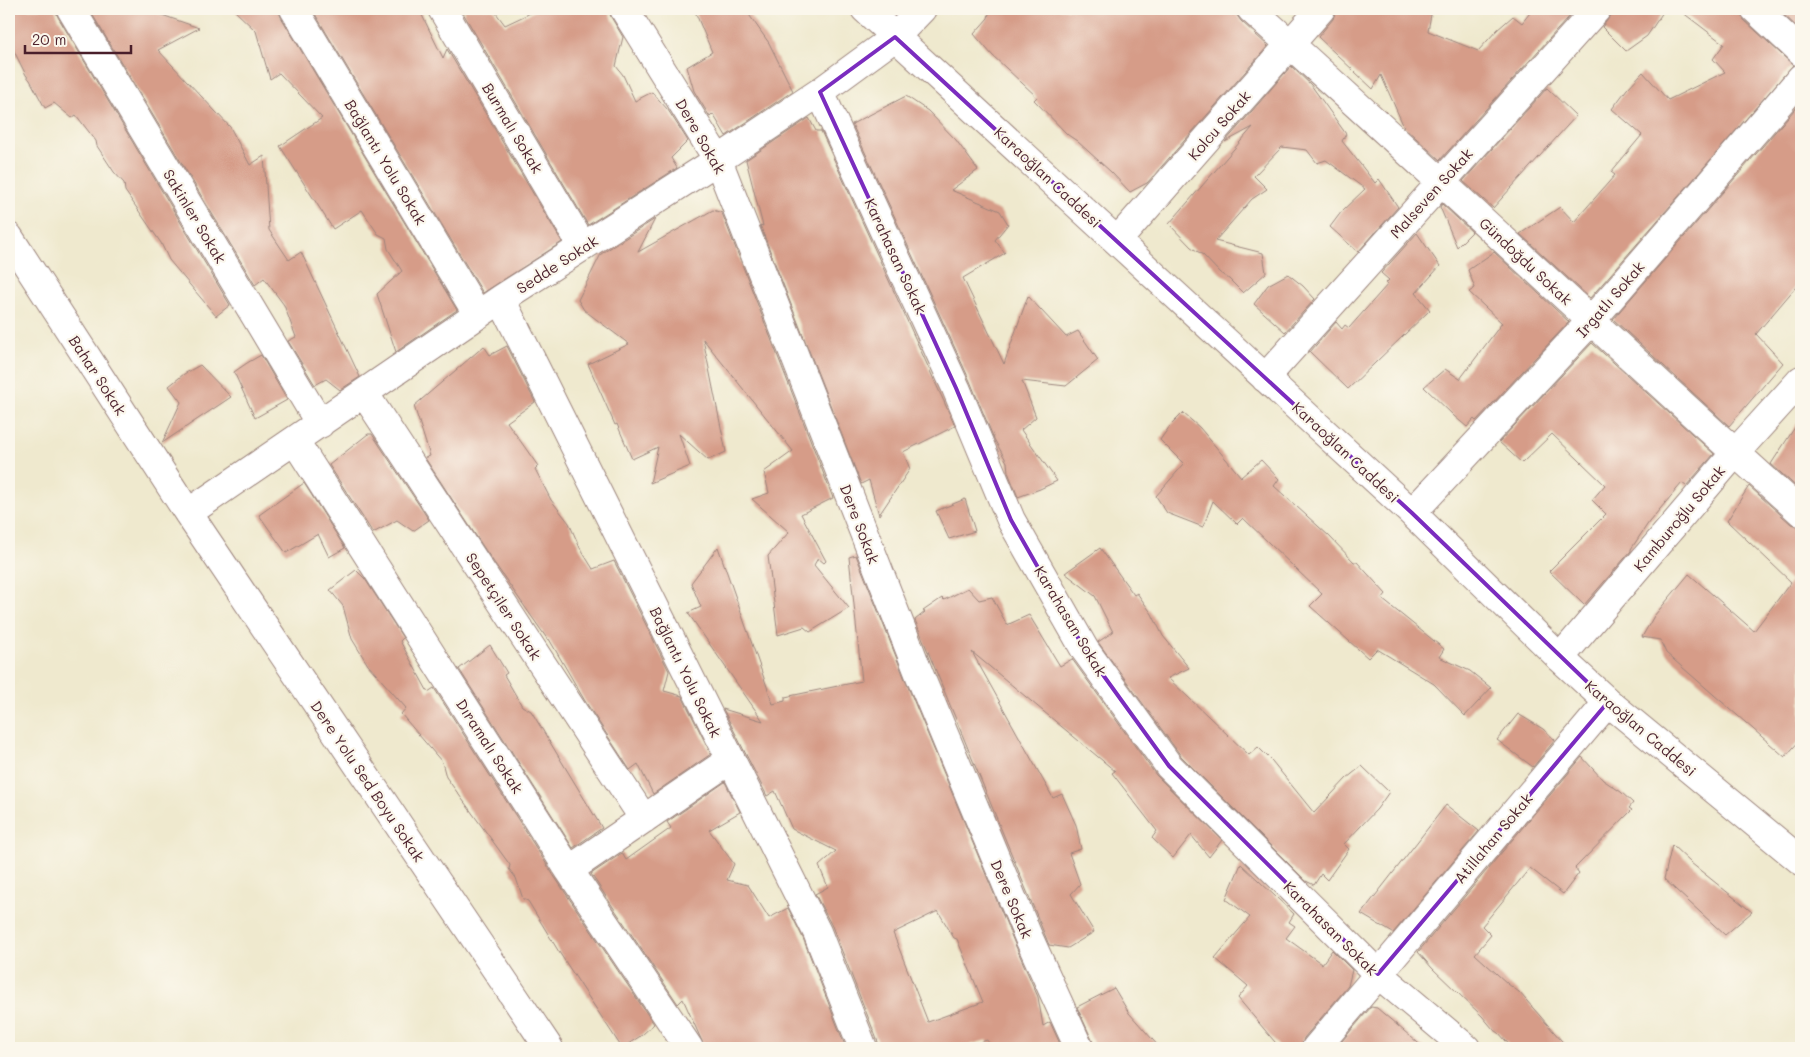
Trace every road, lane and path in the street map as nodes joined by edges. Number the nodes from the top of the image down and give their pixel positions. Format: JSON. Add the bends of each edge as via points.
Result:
{"nodes":[{"id":1,"x":71,"y":9,"type":"edge"},
{"id":2,"x":294,"y":9,"type":"edge"},
{"id":3,"x":442,"y":9,"type":"edge"},
{"id":4,"x":624,"y":9,"type":"edge"},
{"id":5,"x":866,"y":9,"type":"edge"},
{"id":6,"x":922,"y":9,"type":"edge"},
{"id":7,"x":1251,"y":9,"type":"edge"},
{"id":8,"x":1321,"y":9,"type":"edge"},
{"id":9,"x":1597,"y":9,"type":"edge"},
{"id":10,"x":1756,"y":9,"type":"edge"},
{"id":11,"x":895,"y":37,"type":"junction"},
{"id":12,"x":1290,"y":44,"type":"junction"},
{"id":13,"x":1801,"y":52,"type":"edge"},
{"id":14,"x":1801,"y":78,"type":"edge"},
{"id":15,"x":820,"y":92,"type":"junction"},
{"id":16,"x":718,"y":160,"type":"junction"},
{"id":17,"x":1441,"y":181,"type":"junction"},
{"id":18,"x":9,"y":237,"type":"edge"},
{"id":19,"x":1117,"y":241,"type":"junction"},
{"id":20,"x":583,"y":247,"type":"junction"},
{"id":21,"x":501,"y":299,"type":"junction"},
{"id":22,"x":478,"y":315,"type":"junction"},
{"id":23,"x":1590,"y":322,"type":"junction"},
{"id":24,"x":1266,"y":378,"type":"junction"},
{"id":25,"x":1801,"y":380,"type":"edge"},
{"id":26,"x":364,"y":393,"type":"junction"},
{"id":27,"x":320,"y":424,"type":"junction"},
{"id":28,"x":295,"y":441,"type":"junction"},
{"id":29,"x":1735,"y":453,"type":"junction"},
{"id":30,"x":1801,"y":512,"type":"edge"},
{"id":31,"x":188,"y":513,"type":"junction"},
{"id":32,"x":1412,"y":513,"type":"junction"},
{"id":33,"x":1560,"y":658,"type":"junction"},
{"id":34,"x":1608,"y":702,"type":"junction"},
{"id":35,"x":730,"y":760,"type":"junction"},
{"id":36,"x":644,"y":818,"type":"junction"},
{"id":37,"x":1801,"y":861,"type":"edge"},
{"id":38,"x":569,"y":870,"type":"junction"},
{"id":39,"x":1378,"y":974,"type":"junction"},
{"id":40,"x":549,"y":1048,"type":"edge"},
{"id":41,"x":689,"y":1048,"type":"edge"},
{"id":42,"x":863,"y":1048,"type":"edge"},
{"id":43,"x":1079,"y":1048,"type":"edge"},
{"id":44,"x":1316,"y":1048,"type":"edge"},
{"id":45,"x":1466,"y":1048,"type":"edge"}],
"edges":[{"from":1,"to":27,"type":"street","name":"Sakinler Sokak"},
{"from":2,"to":22,"type":"street","name":"Bağlantı Yolu Sokak"},
{"from":3,"to":20,"type":"street","name":"Burmalı Sokak"},
{"from":4,"to":16,"type":"street","name":"Dere Sokak"},
{"from":5,"to":11,"type":"street"},
{"from":6,"to":11,"type":"street","name":"Sedde Sokak"},
{"from":7,"to":12,"type":"street","name":"Gündoğdu Sokak"},
{"from":8,"to":12,"type":"street","name":"Kolcu Sokak"},
{"from":9,"to":17,"type":"street","name":"Malseven Sokak"},
{"from":10,"to":13,"type":"street"},
{"from":11,"to":15,"type":"street","name":"Sedde Sokak"},
{"from":11,"to":19,"type":"street","name":"Karaoğlan Caddesi"},
{"from":12,"to":17,"type":"street","name":"Gündoğdu Sokak"},
{"from":12,"to":19,"type":"street","name":"Kolcu Sokak"},
{"from":14,"to":23,"type":"street","name":"Irgatlı Sokak"},
{"from":15,"to":16,"type":"street","name":"Sedde Sokak"},
{"from":15,"to":39,"type":"street","name":"Karahasan Sokak","via":[[956,388],[1011,520],[1085,650],[1169,766]]},
{"from":16,"to":20,"type":"street","name":"Sedde Sokak"},
{"from":16,"to":43,"type":"street","name":"Dere Sokak","via":[[920,676],[1028,936]]},
{"from":17,"to":23,"type":"street","name":"Gündoğdu Sokak"},
{"from":17,"to":24,"type":"street","name":"Malseven Sokak"},
{"from":18,"to":31,"type":"street","name":"Bahar Sokak"},
{"from":19,"to":24,"type":"street","name":"Karaoğlan Caddesi"},
{"from":20,"to":21,"type":"street","name":"Sedde Sokak"},
{"from":21,"to":22,"type":"street","name":"Sedde Sokak"},
{"from":21,"to":35,"type":"street","name":"Bağlantı Yolu Sokak"},
{"from":22,"to":26,"type":"street","name":"Sedde Sokak"},
{"from":23,"to":29,"type":"street","name":"Gündoğdu Sokak"},
{"from":23,"to":32,"type":"street","name":"Irgatlı Sokak"},
{"from":24,"to":32,"type":"street","name":"Karaoğlan Caddesi"},
{"from":25,"to":29,"type":"street","name":"Kamburoğlu Sokak"},
{"from":26,"to":27,"type":"street","name":"Sedde Sokak"},
{"from":26,"to":36,"type":"street","name":"Sepetçiler Sokak"},
{"from":27,"to":28,"type":"street","name":"Sedde Sokak"},
{"from":28,"to":31,"type":"street","name":"Sedde Sokak"},
{"from":28,"to":38,"type":"street","name":"Dıramalı Sokak"},
{"from":29,"to":30,"type":"street","name":"Gündoğdu Sokak"},
{"from":29,"to":33,"type":"street","name":"Kamburoğlu Sokak"},
{"from":31,"to":40,"type":"street","name":"Dere Yolu Sed Boyu Sokak"},
{"from":32,"to":33,"type":"street","name":"Karaoğlan Caddesi"},
{"from":33,"to":34,"type":"street","name":"Karaoğlan Caddesi"},
{"from":34,"to":37,"type":"street","name":"Karaoğlan Caddesi"},
{"from":34,"to":39,"type":"street","name":"Atillahan Sokak"},
{"from":35,"to":36,"type":"street"},
{"from":35,"to":42,"type":"street","name":"Bağlantı Yolu Sokak","via":[[817,932]]},
{"from":36,"to":38,"type":"street"},
{"from":38,"to":41,"type":"street","name":"Dıramalı Sokak"},
{"from":39,"to":44,"type":"street","name":"Atillahan Sokak"},
{"from":39,"to":45,"type":"street","name":"Karahasan Sokak"}]}
